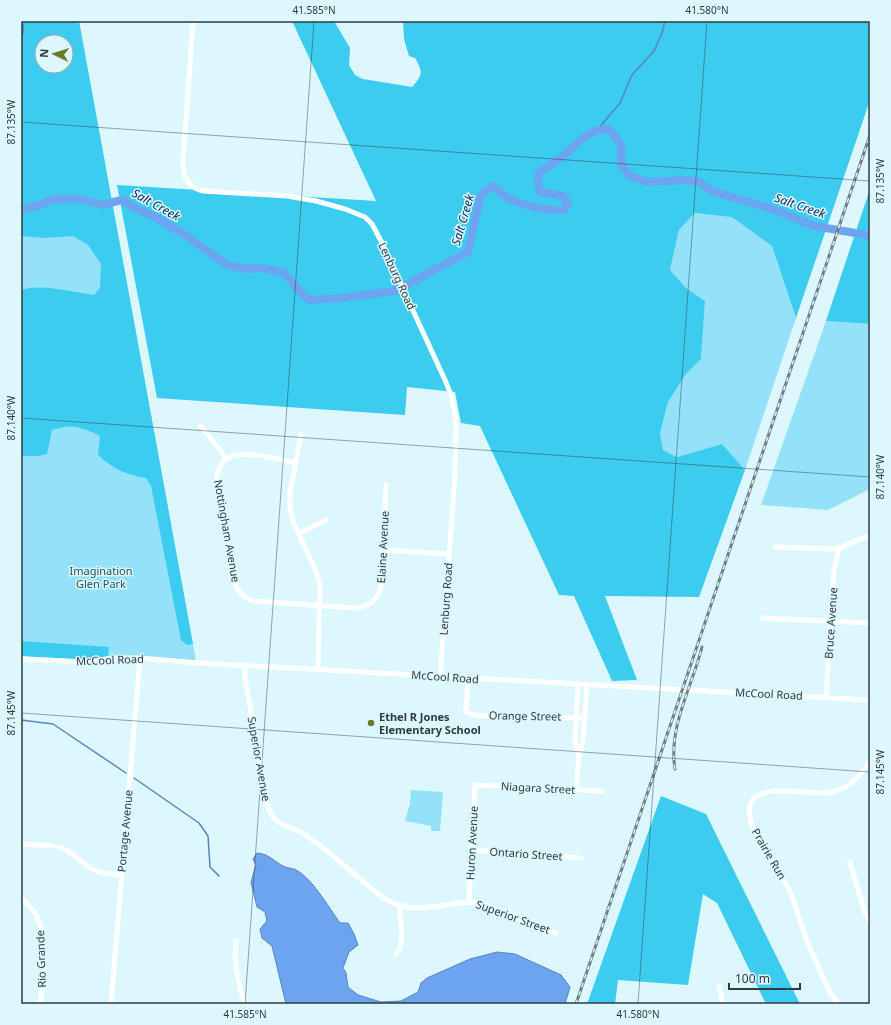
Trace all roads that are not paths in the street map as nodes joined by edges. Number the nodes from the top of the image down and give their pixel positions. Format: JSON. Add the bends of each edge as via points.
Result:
{"nodes":[{"id":1,"x":193,"y":21,"type":"edge"},
{"id":2,"x":200,"y":425,"type":"dead end"},
{"id":3,"x":302,"y":435,"type":"dead end"},
{"id":4,"x":227,"y":459,"type":"junction"},
{"id":5,"x":296,"y":463,"type":"junction"},
{"id":6,"x":386,"y":485,"type":"dead end"},
{"id":7,"x":326,"y":520,"type":"dead end"},
{"id":8,"x":298,"y":534,"type":"junction"},
{"id":9,"x":870,"y":536,"type":"edge"},
{"id":10,"x":775,"y":547,"type":"dead end"},
{"id":11,"x":839,"y":548,"type":"junction"},
{"id":12,"x":383,"y":550,"type":"junction"},
{"id":13,"x":449,"y":554,"type":"junction"},
{"id":14,"x":321,"y":606,"type":"junction"},
{"id":15,"x":762,"y":618,"type":"dead end"},
{"id":16,"x":831,"y":621,"type":"junction"},
{"id":17,"x":870,"y":623,"type":"edge"},
{"id":18,"x":140,"y":658,"type":"junction"},
{"id":19,"x":21,"y":659,"type":"edge"},
{"id":20,"x":245,"y":665,"type":"junction"},
{"id":21,"x":318,"y":669,"type":"junction"},
{"id":22,"x":440,"y":676,"type":"junction"},
{"id":23,"x":468,"y":678,"type":"junction"},
{"id":24,"x":578,"y":684,"type":"junction"},
{"id":25,"x":587,"y":684,"type":"junction"},
{"id":26,"x":826,"y":698,"type":"junction"},
{"id":27,"x":870,"y":700,"type":"edge"},
{"id":28,"x":576,"y":718,"type":"junction"},
{"id":29,"x":585,"y":718,"type":"junction"},
{"id":30,"x":579,"y":756,"type":"junction"},
{"id":31,"x":870,"y":762,"type":"edge"},
{"id":32,"x":475,"y":785,"type":"joint"},
{"id":33,"x":576,"y":790,"type":"junction"},
{"id":34,"x":602,"y":791,"type":"dead end"},
{"id":35,"x":21,"y":844,"type":"edge"},
{"id":36,"x":472,"y":850,"type":"junction"},
{"id":37,"x":581,"y":858,"type":"dead end"},
{"id":38,"x":850,"y":862,"type":"dead end"},
{"id":39,"x":121,"y":876,"type":"junction"},
{"id":40,"x":21,"y":897,"type":"edge"},
{"id":41,"x":469,"y":902,"type":"junction"},
{"id":42,"x":399,"y":906,"type":"junction"},
{"id":43,"x":870,"y":922,"type":"edge"},
{"id":44,"x":555,"y":933,"type":"dead end"},
{"id":45,"x":236,"y":941,"type":"dead end"},
{"id":46,"x":396,"y":954,"type":"dead end"},
{"id":47,"x":719,"y":986,"type":"dead end"},
{"id":48,"x":40,"y":1004,"type":"edge"},
{"id":49,"x":111,"y":1004,"type":"edge"},
{"id":50,"x":245,"y":1004,"type":"edge"},
{"id":51,"x":723,"y":1004,"type":"edge"},
{"id":52,"x":839,"y":1004,"type":"edge"}],
"edges":[{"from":1,"to":13,"type":"street","name":"Lenburg Road","via":[[183,174],[188,183],[203,191],[277,194],[345,209],[360,215],[375,229],[445,380],[455,414],[456,453]]},
{"from":2,"to":4,"type":"street"},
{"from":3,"to":5,"type":"street"},
{"from":4,"to":5,"type":"street","via":[[242,453]]},
{"from":4,"to":14,"type":"street","name":"Nottingham Avenue","via":[[219,467],[216,483],[234,580],[239,592],[253,601]]},
{"from":5,"to":8,"type":"street","via":[[290,502],[291,517]]},
{"from":6,"to":12,"type":"street","name":"Elaine Avenue"},
{"from":7,"to":8,"type":"street"},
{"from":8,"to":14,"type":"street","via":[[318,578]]},
{"from":9,"to":11,"type":"street"},
{"from":10,"to":11,"type":"street"},
{"from":11,"to":16,"type":"street","name":"Bruce Avenue","via":[[834,570]]},
{"from":12,"to":13,"type":"street"},
{"from":12,"to":14,"type":"street","name":"Elaine Avenue","via":[[380,590],[371,604],[360,607]]},
{"from":13,"to":22,"type":"street","name":"Lenburg Road"},
{"from":14,"to":21,"type":"street"},
{"from":15,"to":16,"type":"street"},
{"from":16,"to":17,"type":"street"},
{"from":16,"to":26,"type":"street","name":"Bruce Avenue"},
{"from":18,"to":19,"type":"street","name":"McCool Road","via":[[87,662]]},
{"from":18,"to":20,"type":"street","name":"McCool Road"},
{"from":18,"to":39,"type":"street","name":"Portage Avenue"},
{"from":20,"to":21,"type":"street","name":"McCool Road"},
{"from":20,"to":42,"type":"street","name":"Superior Avenue","via":[[245,678],[267,803],[272,817],[306,835],[381,896]]},
{"from":21,"to":22,"type":"street","name":"McCool Road"},
{"from":22,"to":23,"type":"street","name":"McCool Road"},
{"from":23,"to":24,"type":"street","name":"McCool Road"},
{"from":23,"to":28,"type":"street","name":"Orange Street","via":[[466,712],[489,716]]},
{"from":24,"to":25,"type":"street","name":"McCool Road"},
{"from":24,"to":28,"type":"street"},
{"from":25,"to":26,"type":"street","name":"McCool Road"},
{"from":25,"to":29,"type":"street"},
{"from":26,"to":27,"type":"street","name":"McCool Road"},
{"from":28,"to":29,"type":"street","name":"Orange Street"},
{"from":28,"to":30,"type":"street","via":[[575,741]]},
{"from":29,"to":30,"type":"street"},
{"from":30,"to":33,"type":"street"},
{"from":31,"to":52,"type":"street","name":"Prairie Run","via":[[851,785],[840,790],[830,793],[767,792],[758,795],[749,807],[753,828],[790,891],[808,944],[830,993]]},
{"from":32,"to":33,"type":"street","name":"Niagara Street"},
{"from":32,"to":36,"type":"street","name":"Huron Avenue"},
{"from":33,"to":34,"type":"street","name":"Niagara Street"},
{"from":35,"to":39,"type":"street","via":[[61,848],[92,869]]},
{"from":36,"to":37,"type":"street","name":"Ontario Street"},
{"from":36,"to":41,"type":"street","name":"Huron Avenue"},
{"from":38,"to":43,"type":"street"},
{"from":39,"to":49,"type":"street","name":"Portage Avenue"},
{"from":40,"to":48,"type":"street","name":"Rio Grande","via":[[36,914],[42,930],[44,977]]},
{"from":41,"to":42,"type":"street","name":"Superior Street","via":[[428,908]]},
{"from":41,"to":44,"type":"street","name":"Superior Street","via":[[483,904]]},
{"from":42,"to":46,"type":"street","via":[[402,942],[400,952]]},
{"from":45,"to":50,"type":"street","via":[[234,955]]},
{"from":47,"to":51,"type":"street"}]}
